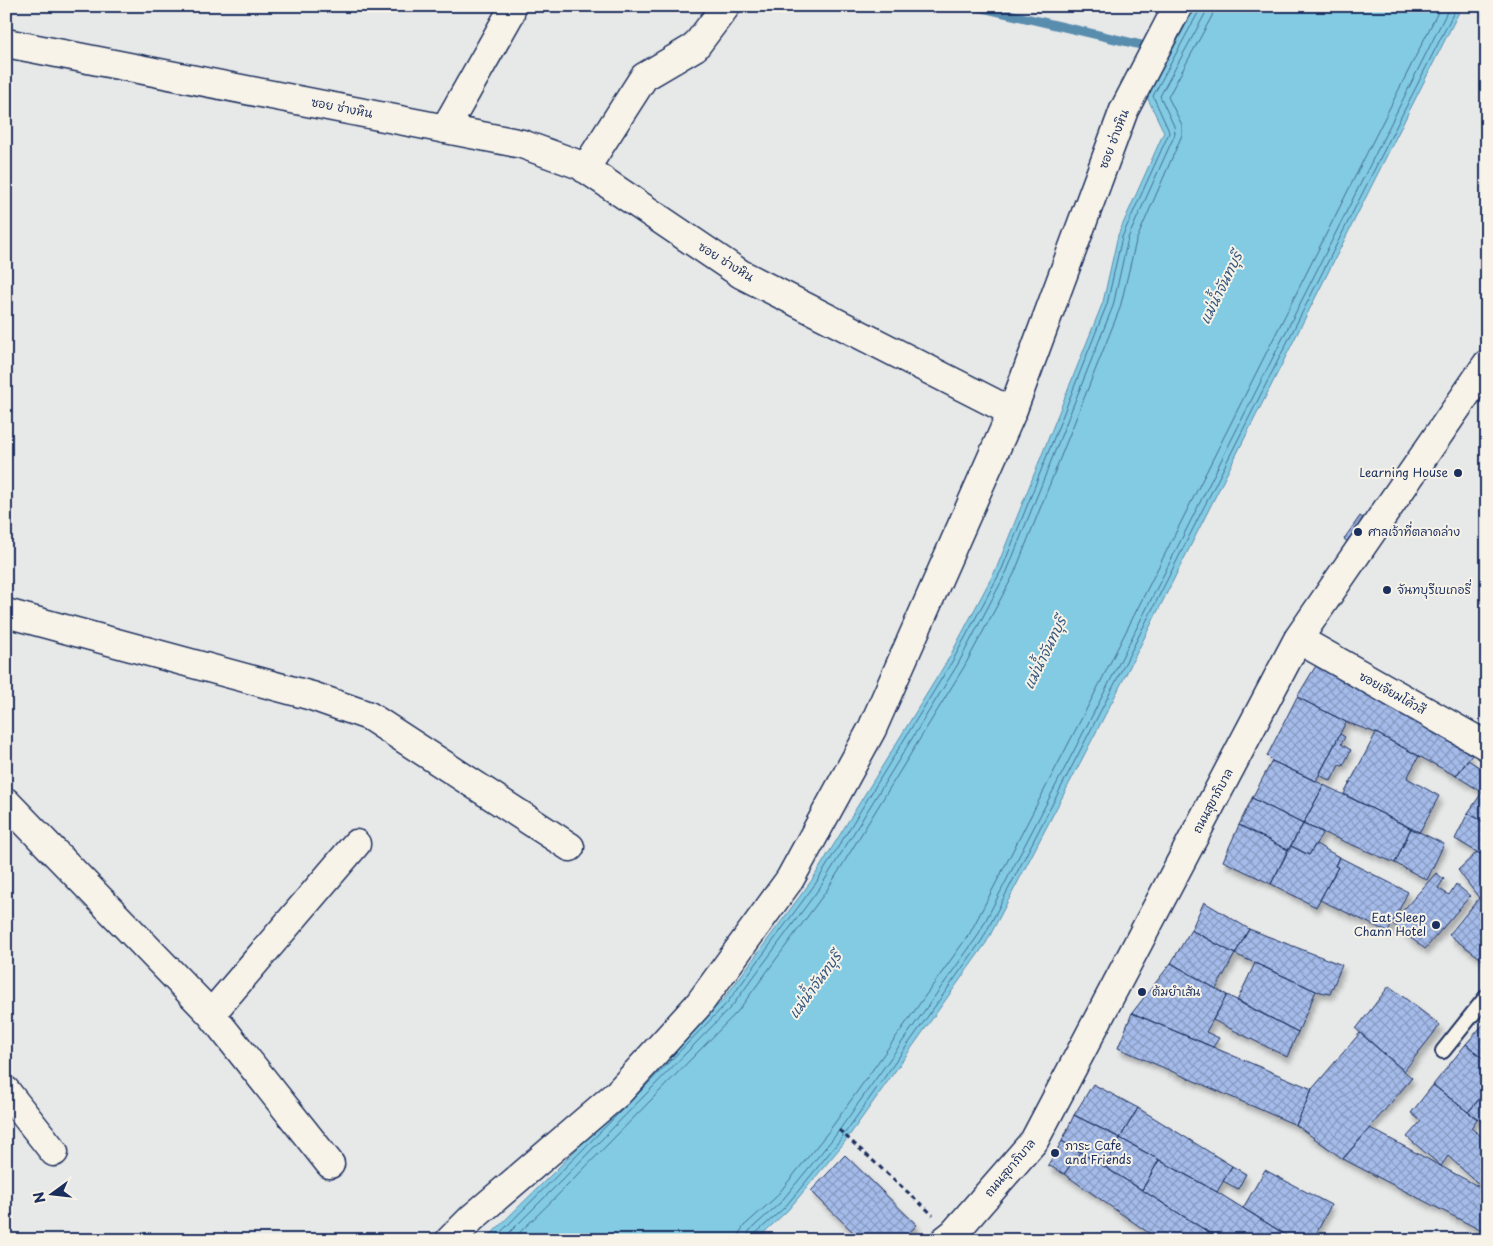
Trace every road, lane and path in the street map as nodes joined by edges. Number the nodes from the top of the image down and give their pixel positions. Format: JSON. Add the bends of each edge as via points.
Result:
{"nodes":[{"id":1,"x":510,"y":6,"type":"edge"},
{"id":2,"x":726,"y":6,"type":"edge"},
{"id":3,"x":1173,"y":16,"type":"edge"},
{"id":4,"x":6,"y":43,"type":"edge"},
{"id":5,"x":445,"y":129,"type":"junction"},
{"id":6,"x":585,"y":169,"type":"junction"},
{"id":7,"x":1487,"y":364,"type":"edge"},
{"id":8,"x":1012,"y":412,"type":"junction"},
{"id":9,"x":6,"y":613,"type":"edge"},
{"id":10,"x":1298,"y":639,"type":"junction"},
{"id":11,"x":1487,"y":746,"type":"edge"},
{"id":12,"x":6,"y":802,"type":"edge"},
{"id":13,"x":356,"y":844,"type":"dead end"},
{"id":14,"x":570,"y":847,"type":"dead end"},
{"id":15,"x":1487,"y":996,"type":"edge"},
{"id":16,"x":211,"y":1014,"type":"junction"},
{"id":17,"x":1443,"y":1051,"type":"dead end"},
{"id":18,"x":6,"y":1091,"type":"edge"},
{"id":19,"x":839,"y":1130,"type":"dead end"},
{"id":20,"x":54,"y":1152,"type":"dead end"},
{"id":21,"x":330,"y":1164,"type":"dead end"},
{"id":22,"x":953,"y":1238,"type":"edge"},
{"id":23,"x":450,"y":1240,"type":"edge"}],
"edges":[{"from":1,"to":5,"type":"street","via":[[510,14]]},
{"from":2,"to":6,"type":"street","via":[[695,47],[644,77]]},
{"from":3,"to":8,"type":"street","name":"ซอย ช่างหิน","via":[[1124,110]]},
{"from":4,"to":5,"type":"street","name":"ซอย ช่างหิน"},
{"from":5,"to":6,"type":"street","name":"ซอย ช่างหิน","via":[[522,144]]},
{"from":6,"to":8,"type":"street","name":"ซอย ช่างหิน","via":[[741,274]]},
{"from":7,"to":10,"type":"street","name":"ถนนสุขาภิบาล"},
{"from":8,"to":23,"type":"street","via":[[872,729],[790,879],[699,1004],[618,1093]]},
{"from":9,"to":14,"type":"street","via":[[312,696],[369,716]]},
{"from":10,"to":11,"type":"street","name":"ซอยเจียมโค้วสี"},
{"from":10,"to":22,"type":"street","name":"ถนนสุขาภิบาล","via":[[1034,1141]]},
{"from":12,"to":16,"type":"street"},
{"from":13,"to":16,"type":"street"},
{"from":15,"to":17,"type":"lane"},
{"from":16,"to":21,"type":"street"},
{"from":18,"to":20,"type":"street"},
{"from":19,"to":22,"type":"path"}]}
